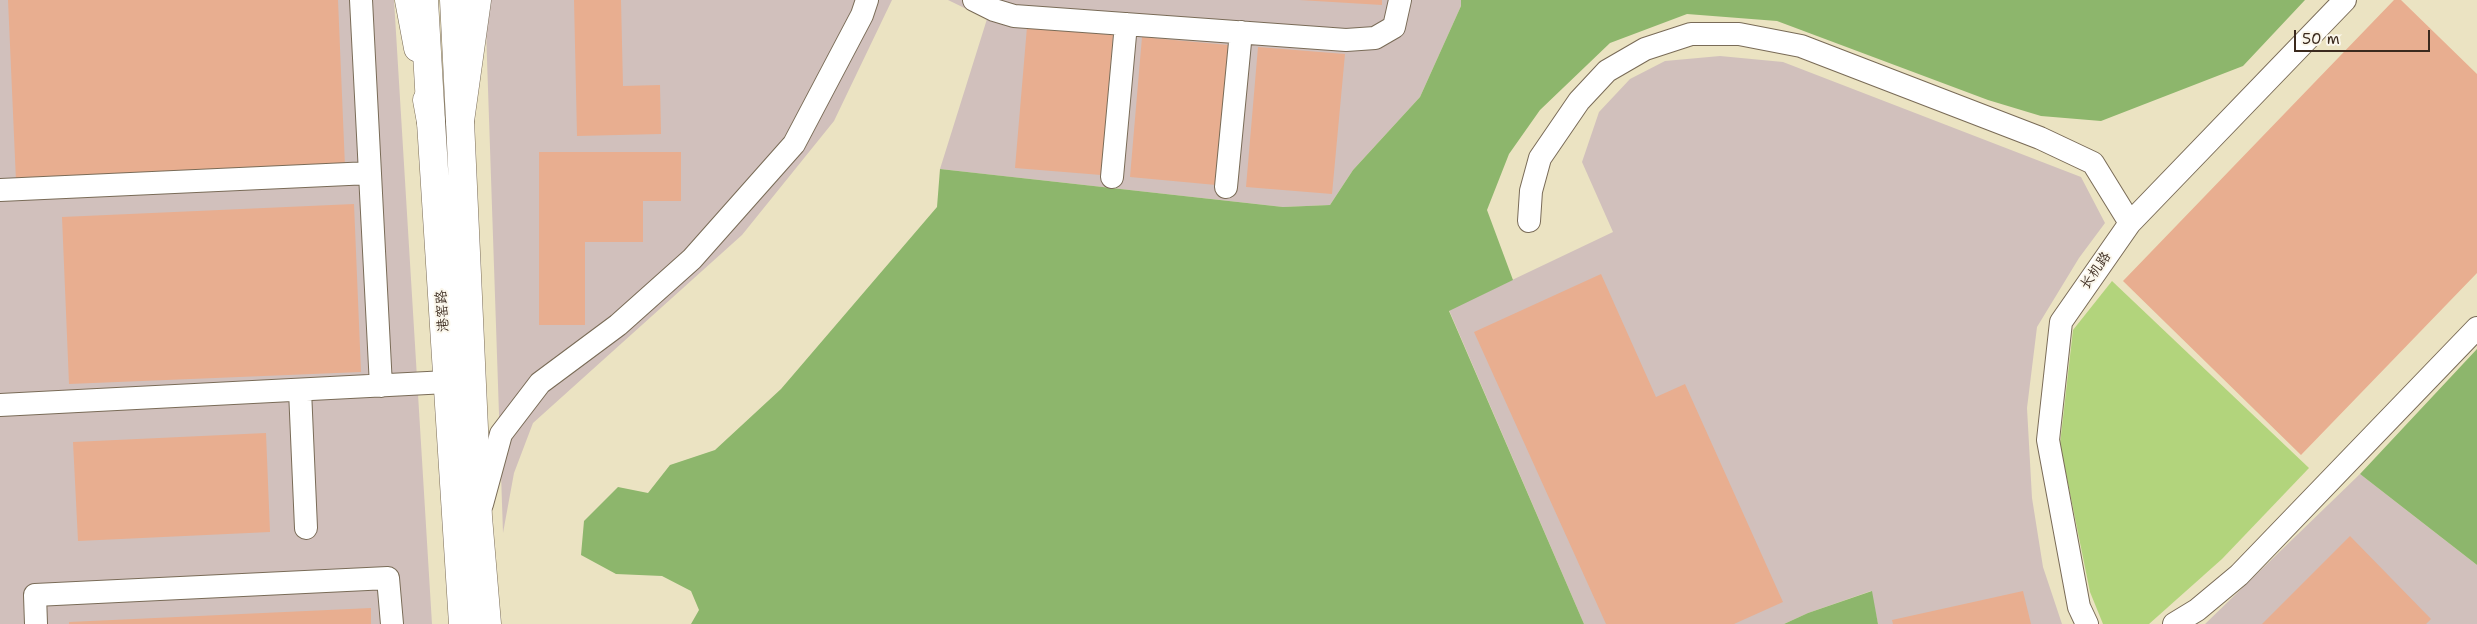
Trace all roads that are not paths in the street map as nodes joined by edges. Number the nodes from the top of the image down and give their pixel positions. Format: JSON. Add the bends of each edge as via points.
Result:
{"nodes":[{"id":1,"x":361,"y":0,"type":"edge"},
{"id":2,"x":409,"y":0,"type":"edge"},
{"id":3,"x":424,"y":0,"type":"edge"},
{"id":4,"x":454,"y":0,"type":"edge"},
{"id":5,"x":477,"y":0,"type":"edge"},
{"id":6,"x":867,"y":0,"type":"edge"},
{"id":7,"x":974,"y":0,"type":"edge"},
{"id":8,"x":1400,"y":0,"type":"edge"},
{"id":9,"x":2345,"y":0,"type":"edge"},
{"id":10,"x":1126,"y":24,"type":"junction"},
{"id":11,"x":1241,"y":32,"type":"junction"},
{"id":12,"x":460,"y":121,"type":"junction"},
{"id":13,"x":431,"y":122,"type":"junction"},
{"id":14,"x":370,"y":173,"type":"junction"},
{"id":15,"x":1112,"y":177,"type":"dead end"},
{"id":16,"x":1226,"y":187,"type":"dead end"},
{"id":17,"x":0,"y":190,"type":"edge"},
{"id":18,"x":1529,"y":221,"type":"dead end"},
{"id":19,"x":2130,"y":223,"type":"junction"},
{"id":20,"x":2477,"y":328,"type":"edge"},
{"id":21,"x":447,"y":382,"type":"junction"},
{"id":22,"x":381,"y":386,"type":"junction"},
{"id":23,"x":300,"y":390,"type":"junction"},
{"id":24,"x":0,"y":405,"type":"edge"},
{"id":25,"x":478,"y":517,"type":"junction"},
{"id":26,"x":306,"y":528,"type":"dead end"},
{"id":27,"x":36,"y":624,"type":"edge"},
{"id":28,"x":392,"y":624,"type":"edge"},
{"id":29,"x":463,"y":624,"type":"edge"},
{"id":30,"x":486,"y":624,"type":"edge"},
{"id":31,"x":2087,"y":624,"type":"edge"},
{"id":32,"x":2174,"y":624,"type":"edge"}],
"edges":[{"from":1,"to":14,"type":"street"},
{"from":2,"to":13,"type":"main road","name":"港窑路"},
{"from":3,"to":13,"type":"main road"},
{"from":4,"to":12,"type":"main road"},
{"from":5,"to":12,"type":"main road","name":"港窑路"},
{"from":6,"to":25,"type":"street","via":[[794,144],[692,260],[618,325],[540,383],[501,434]]},
{"from":7,"to":10,"type":"street","via":[[1014,16]]},
{"from":8,"to":11,"type":"street","via":[[1394,27],[1375,38],[1346,40]]},
{"from":9,"to":19,"type":"street","name":"长机路"},
{"from":10,"to":11,"type":"street"},
{"from":10,"to":15,"type":"street"},
{"from":11,"to":16,"type":"street"},
{"from":12,"to":25,"type":"main road","name":"港窑路"},
{"from":13,"to":21,"type":"main road","name":"港窑路"},
{"from":14,"to":17,"type":"street"},
{"from":14,"to":22,"type":"street"},
{"from":18,"to":19,"type":"street","via":[[1530,191],[1540,158],[1579,101],[1607,71],[1645,49],[1692,34],[1738,34],[1801,46],[2040,138],[2093,163]]},
{"from":19,"to":31,"type":"street","name":"长机路","via":[[2061,322],[2048,440],[2079,606]]},
{"from":20,"to":32,"type":"street","via":[[2239,574],[2197,610]]},
{"from":21,"to":22,"type":"street"},
{"from":21,"to":29,"type":"main road","name":"港窑路"},
{"from":22,"to":23,"type":"street"},
{"from":23,"to":24,"type":"street"},
{"from":23,"to":26,"type":"street"},
{"from":25,"to":30,"type":"main road","name":"港窑路"},
{"from":27,"to":28,"type":"street","via":[[35,595],[388,578]]}]}
